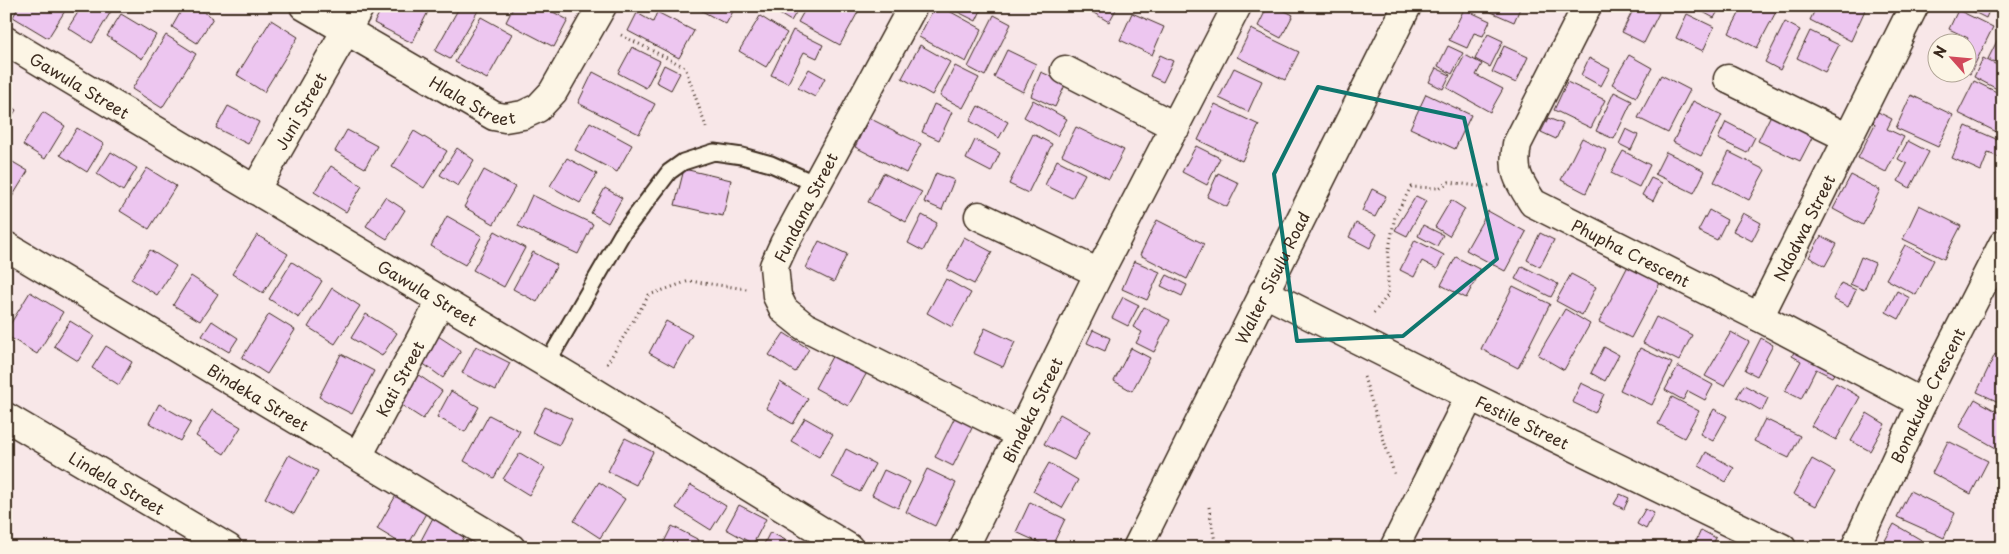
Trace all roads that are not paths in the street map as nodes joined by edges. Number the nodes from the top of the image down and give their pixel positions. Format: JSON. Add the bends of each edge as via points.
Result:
{"nodes":[{"id":1,"x":304,"y":6,"type":"edge"},
{"id":2,"x":360,"y":6,"type":"edge"},
{"id":3,"x":913,"y":6,"type":"edge"},
{"id":4,"x":1237,"y":6,"type":"edge"},
{"id":5,"x":1407,"y":6,"type":"edge"},
{"id":6,"x":1588,"y":6,"type":"edge"},
{"id":7,"x":1914,"y":6,"type":"edge"},
{"id":8,"x":598,"y":14,"type":"edge"},
{"id":9,"x":346,"y":32,"type":"junction"},
{"id":10,"x":6,"y":41,"type":"edge"},
{"id":11,"x":1065,"y":70,"type":"dead end"},
{"id":12,"x":1728,"y":80,"type":"dead end"},
{"id":13,"x":1176,"y":127,"type":"junction"},
{"id":14,"x":1848,"y":138,"type":"junction"},
{"id":15,"x":816,"y":184,"type":"junction"},
{"id":16,"x":255,"y":190,"type":"junction"},
{"id":17,"x":979,"y":216,"type":"dead end"},
{"id":18,"x":2003,"y":244,"type":"edge"},
{"id":19,"x":6,"y":246,"type":"edge"},
{"id":20,"x":1099,"y":273,"type":"junction"},
{"id":21,"x":1264,"y":292,"type":"junction"},
{"id":22,"x":441,"y":301,"type":"junction"},
{"id":23,"x":1759,"y":317,"type":"junction"},
{"id":24,"x":546,"y":364,"type":"junction"},
{"id":25,"x":1470,"y":396,"type":"junction"},
{"id":26,"x":1922,"y":404,"type":"junction"},
{"id":27,"x":6,"y":417,"type":"edge"},
{"id":28,"x":1019,"y":434,"type":"junction"},
{"id":29,"x":358,"y":456,"type":"junction"},
{"id":30,"x":228,"y":548,"type":"edge"},
{"id":31,"x":511,"y":548,"type":"edge"},
{"id":32,"x":849,"y":548,"type":"edge"},
{"id":33,"x":964,"y":548,"type":"edge"},
{"id":34,"x":1137,"y":548,"type":"edge"},
{"id":35,"x":1394,"y":548,"type":"edge"},
{"id":36,"x":1782,"y":548,"type":"edge"},
{"id":37,"x":1856,"y":548,"type":"edge"}],
"edges":[{"from":1,"to":9,"type":"street","name":"Hlala Street"},
{"from":2,"to":9,"type":"street","name":"Juni Street"},
{"from":3,"to":15,"type":"street","name":"Fundana Street"},
{"from":4,"to":13,"type":"street","name":"Bindeka Street"},
{"from":5,"to":21,"type":"street","name":"Walter Sisulu Road"},
{"from":6,"to":23,"type":"street","name":"Phupha Crescent","via":[[1517,144],[1514,161],[1517,178],[1533,203]]},
{"from":7,"to":14,"type":"street","name":"Ndodwa Street"},
{"from":8,"to":9,"type":"street","name":"Hlala Street","via":[[553,92],[538,108],[505,118],[494,116]]},
{"from":9,"to":16,"type":"street","name":"Juni Street"},
{"from":10,"to":16,"type":"street","name":"Gawula Street"},
{"from":11,"to":13,"type":"street"},
{"from":12,"to":14,"type":"street"},
{"from":13,"to":20,"type":"street","name":"Bindeka Street"},
{"from":14,"to":23,"type":"street","name":"Ndodwa Street"},
{"from":15,"to":24,"type":"lane","via":[[771,164],[742,156],[714,152],[683,162],[669,172],[622,234]]},
{"from":15,"to":28,"type":"street","name":"Fundana Street","via":[[774,266],[777,296],[784,310],[804,326]]},
{"from":16,"to":22,"type":"street","name":"Gawula Street"},
{"from":17,"to":20,"type":"street"},
{"from":18,"to":26,"type":"street","name":"Bonakude Crescent"},
{"from":19,"to":29,"type":"street","name":"Bindeka Street"},
{"from":20,"to":28,"type":"street","name":"Bindeka Street"},
{"from":21,"to":25,"type":"street","name":"Festile Street"},
{"from":21,"to":34,"type":"street","name":"Walter Sisulu Road"},
{"from":22,"to":24,"type":"street","name":"Gawula Street"},
{"from":22,"to":29,"type":"street","name":"Kati Street"},
{"from":23,"to":26,"type":"street","name":"Phupha Crescent"},
{"from":24,"to":32,"type":"street","name":"Gawula Street"},
{"from":25,"to":35,"type":"street"},
{"from":25,"to":36,"type":"street","name":"Festile Street"},
{"from":26,"to":37,"type":"street","name":"Bonakude Crescent"},
{"from":27,"to":30,"type":"street","name":"Lindela Street"},
{"from":28,"to":33,"type":"street","name":"Bindeka Street"},
{"from":29,"to":31,"type":"street","name":"Bindeka Street"}]}
